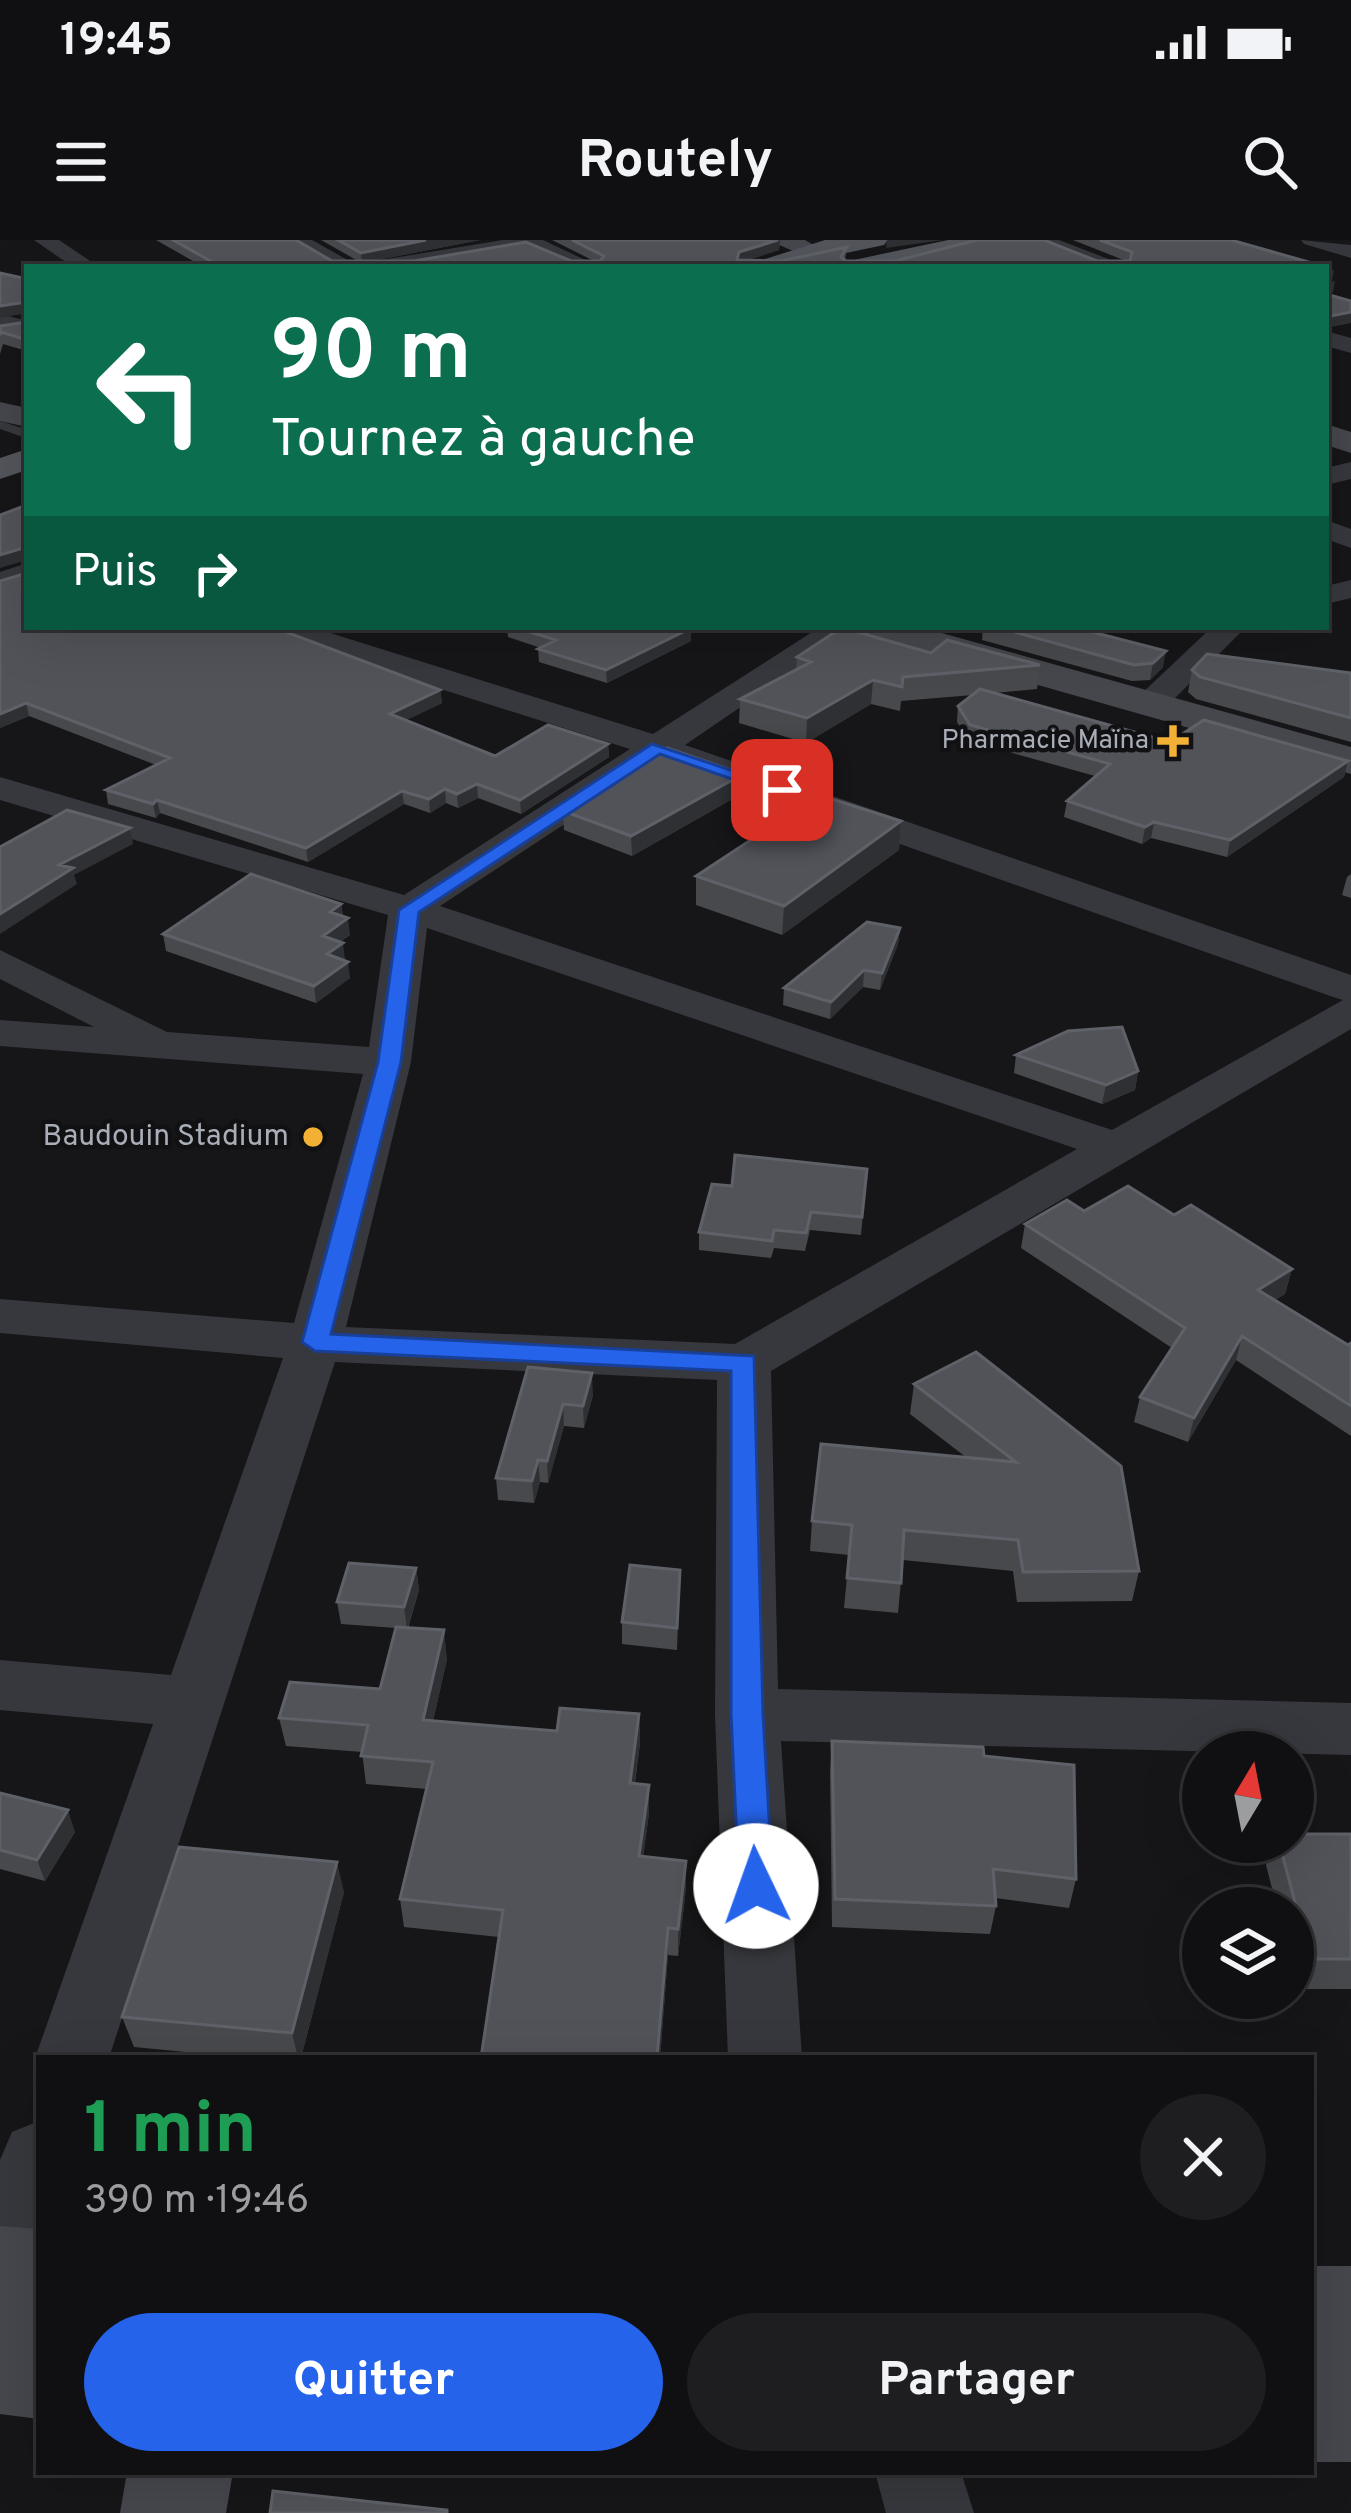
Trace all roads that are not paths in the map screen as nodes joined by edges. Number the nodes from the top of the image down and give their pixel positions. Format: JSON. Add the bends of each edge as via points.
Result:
{"nodes":[{"id":1,"x":44,"y":240,"type":"edge"},
{"id":2,"x":296,"y":240,"type":"edge"},
{"id":3,"x":983,"y":240,"type":"edge"},
{"id":4,"x":1039,"y":240,"type":"edge"},
{"id":5,"x":1311,"y":240,"type":"edge"},
{"id":6,"x":527,"y":241,"type":"edge"},
{"id":7,"x":833,"y":251,"type":"edge"},
{"id":8,"x":1351,"y":251,"type":"edge"},
{"id":9,"x":83,"y":264,"type":"edge"},
{"id":10,"x":344,"y":264,"type":"edge"},
{"id":11,"x":393,"y":264,"type":"edge"},
{"id":12,"x":582,"y":264,"type":"edge"},
{"id":13,"x":768,"y":264,"type":"edge"},
{"id":14,"x":1109,"y":264,"type":"edge"},
{"id":15,"x":0,"y":400,"type":"edge"},
{"id":16,"x":16,"y":427,"type":"edge"},
{"id":17,"x":0,"y":469,"type":"edge"},
{"id":18,"x":287,"y":630,"type":"edge"},
{"id":19,"x":837,"y":630,"type":"edge"},
{"id":20,"x":887,"y":630,"type":"edge"},
{"id":21,"x":1227,"y":630,"type":"edge"},
{"id":22,"x":1150,"y":704,"type":"junction"},
{"id":23,"x":658,"y":748,"type":"junction"},
{"id":24,"x":1351,"y":761,"type":"edge"},
{"id":25,"x":0,"y":788,"type":"edge"},
{"id":26,"x":409,"y":910,"type":"junction"},
{"id":27,"x":0,"y":963,"type":"edge"},
{"id":28,"x":1351,"y":989,"type":"edge"},
{"id":29,"x":1351,"y":1011,"type":"edge"},
{"id":30,"x":0,"y":1033,"type":"edge"},
{"id":31,"x":162,"y":1045,"type":"junction"},
{"id":32,"x":389,"y":1062,"type":"junction"},
{"id":33,"x":1120,"y":1148,"type":"junction"},
{"id":34,"x":0,"y":1316,"type":"edge"},
{"id":35,"x":315,"y":1342,"type":"junction"},
{"id":36,"x":745,"y":1363,"type":"junction"},
{"id":37,"x":0,"y":1685,"type":"edge"},
{"id":38,"x":190,"y":1702,"type":"junction"},
{"id":39,"x":747,"y":1714,"type":"junction"},
{"id":40,"x":1351,"y":1729,"type":"edge"},
{"id":41,"x":73,"y":2055,"type":"edge"},
{"id":42,"x":765,"y":2055,"type":"edge"},
{"id":43,"x":36,"y":2167,"type":"edge"},
{"id":44,"x":0,"y":2275,"type":"edge"},
{"id":45,"x":36,"y":2278,"type":"edge"},
{"id":46,"x":1314,"y":2316,"type":"edge"},
{"id":47,"x":1351,"y":2316,"type":"edge"},
{"id":48,"x":0,"y":2362,"type":"edge"},
{"id":49,"x":36,"y":2368,"type":"edge"},
{"id":50,"x":1314,"y":2410,"type":"edge"},
{"id":51,"x":1351,"y":2410,"type":"edge"},
{"id":52,"x":179,"y":2475,"type":"edge"},
{"id":53,"x":919,"y":2475,"type":"edge"},
{"id":54,"x":173,"y":2513,"type":"edge"},
{"id":55,"x":930,"y":2513,"type":"edge"}],
"edges":[{"from":1,"to":9,"type":"street"},
{"from":2,"to":10,"type":"street"},
{"from":3,"to":7,"type":"main road"},
{"from":4,"to":14,"type":"street"},
{"from":5,"to":8,"type":"street"},
{"from":6,"to":11,"type":"street"},
{"from":6,"to":12,"type":"street"},
{"from":7,"to":13,"type":"main road"},
{"from":15,"to":16,"type":"street"},
{"from":16,"to":17,"type":"main road"},
{"from":18,"to":23,"type":"street"},
{"from":19,"to":23,"type":"street"},
{"from":20,"to":22,"type":"street"},
{"from":21,"to":22,"type":"street"},
{"from":22,"to":24,"type":"street"},
{"from":23,"to":26,"type":"street"},
{"from":23,"to":28,"type":"street"},
{"from":25,"to":26,"type":"street"},
{"from":26,"to":32,"type":"street"},
{"from":26,"to":33,"type":"street"},
{"from":27,"to":31,"type":"street"},
{"from":29,"to":33,"type":"street"},
{"from":30,"to":31,"type":"street"},
{"from":31,"to":32,"type":"street"},
{"from":32,"to":35,"type":"street"},
{"from":33,"to":36,"type":"street"},
{"from":34,"to":35,"type":"street"},
{"from":35,"to":36,"type":"street"},
{"from":35,"to":38,"type":"street"},
{"from":36,"to":39,"type":"street"},
{"from":37,"to":38,"type":"street"},
{"from":38,"to":41,"type":"street"},
{"from":39,"to":40,"type":"street"},
{"from":39,"to":42,"type":"street"},
{"from":43,"to":44,"type":"street"},
{"from":44,"to":45,"type":"street"},
{"from":46,"to":47,"type":"street"},
{"from":48,"to":49,"type":"street"},
{"from":50,"to":51,"type":"street"},
{"from":52,"to":54,"type":"street"},
{"from":53,"to":55,"type":"street"}]}
